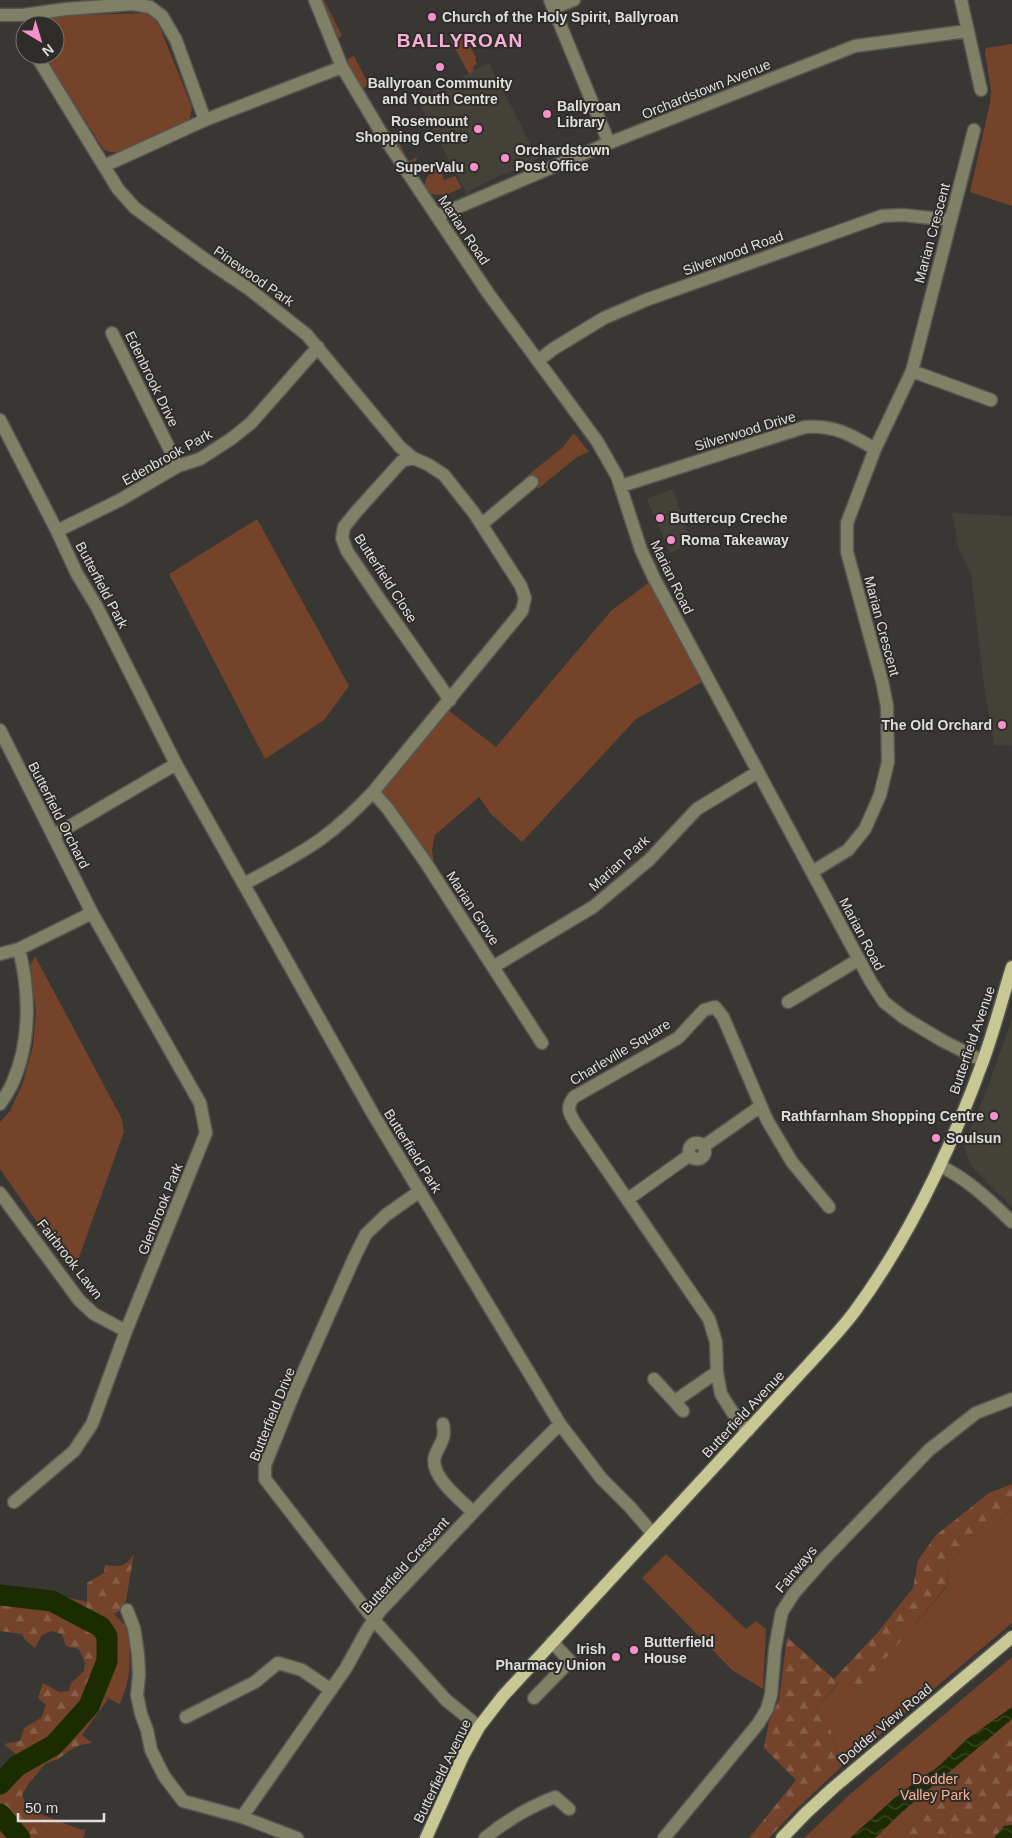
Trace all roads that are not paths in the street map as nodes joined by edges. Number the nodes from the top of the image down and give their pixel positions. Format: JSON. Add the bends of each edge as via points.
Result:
{"nodes":[{"id":1,"x":315,"y":0,"type":"edge"},
{"id":2,"x":574,"y":0,"type":"edge"},
{"id":3,"x":962,"y":0,"type":"edge"},
{"id":4,"x":552,"y":4,"type":"edge"},
{"id":5,"x":0,"y":15,"type":"edge"},
{"id":6,"x":44,"y":15,"type":"edge"},
{"id":7,"x":15,"y":18,"type":"edge"},
{"id":8,"x":967,"y":31,"type":"junction"},
{"id":9,"x":42,"y":65,"type":"edge"},
{"id":10,"x":342,"y":67,"type":"junction"},
{"id":11,"x":982,"y":90,"type":"dead end"},
{"id":12,"x":205,"y":120,"type":"junction"},
{"id":13,"x":974,"y":130,"type":"dead end"},
{"id":14,"x":610,"y":143,"type":"junction"},
{"id":15,"x":104,"y":166,"type":"junction"},
{"id":16,"x":437,"y":216,"type":"junction"},
{"id":17,"x":950,"y":220,"type":"junction"},
{"id":18,"x":112,"y":333,"type":"dead end"},
{"id":19,"x":318,"y":347,"type":"junction"},
{"id":20,"x":539,"y":360,"type":"junction"},
{"id":21,"x":912,"y":371,"type":"junction"},
{"id":22,"x":991,"y":400,"type":"dead end"},
{"id":23,"x":0,"y":420,"type":"edge"},
{"id":24,"x":875,"y":449,"type":"junction"},
{"id":25,"x":413,"y":458,"type":"junction"},
{"id":26,"x":178,"y":466,"type":"junction"},
{"id":27,"x":532,"y":482,"type":"dead end"},
{"id":28,"x":622,"y":486,"type":"junction"},
{"id":29,"x":482,"y":524,"type":"junction"},
{"id":30,"x":58,"y":531,"type":"junction"},
{"id":31,"x":450,"y":700,"type":"junction"},
{"id":32,"x":0,"y":730,"type":"edge"},
{"id":33,"x":176,"y":764,"type":"junction"},
{"id":34,"x":758,"y":772,"type":"junction"},
{"id":35,"x":373,"y":792,"type":"junction"},
{"id":36,"x":53,"y":836,"type":"junction"},
{"id":37,"x":812,"y":872,"type":"junction"},
{"id":38,"x":244,"y":884,"type":"junction"},
{"id":39,"x":92,"y":913,"type":"junction"},
{"id":40,"x":19,"y":949,"type":"junction"},
{"id":41,"x":0,"y":954,"type":"edge"},
{"id":42,"x":858,"y":960,"type":"junction"},
{"id":43,"x":493,"y":967,"type":"junction"},
{"id":44,"x":1012,"y":967,"type":"edge"},
{"id":45,"x":788,"y":1002,"type":"dead end"},
{"id":46,"x":542,"y":1043,"type":"dead end"},
{"id":47,"x":983,"y":1061,"type":"junction"},
{"id":48,"x":0,"y":1104,"type":"edge"},
{"id":49,"x":761,"y":1106,"type":"junction"},
{"id":50,"x":940,"y":1166,"type":"junction"},
{"id":51,"x":420,"y":1190,"type":"junction"},
{"id":52,"x":0,"y":1193,"type":"edge"},
{"id":53,"x":628,"y":1200,"type":"junction"},
{"id":54,"x":829,"y":1207,"type":"dead end"},
{"id":55,"x":1012,"y":1222,"type":"edge"},
{"id":56,"x":126,"y":1331,"type":"junction"},
{"id":57,"x":717,"y":1372,"type":"junction"},
{"id":58,"x":654,"y":1379,"type":"dead end"},
{"id":59,"x":1012,"y":1399,"type":"edge"},
{"id":60,"x":443,"y":1424,"type":"dead end"},
{"id":61,"x":560,"y":1424,"type":"junction"},
{"id":62,"x":749,"y":1430,"type":"junction"},
{"id":63,"x":14,"y":1502,"type":"dead end"},
{"id":64,"x":473,"y":1512,"type":"junction"},
{"id":65,"x":652,"y":1534,"type":"junction"},
{"id":66,"x":127,"y":1610,"type":"dead end"},
{"id":67,"x":374,"y":1620,"type":"junction"},
{"id":68,"x":1012,"y":1637,"type":"edge"},
{"id":69,"x":552,"y":1642,"type":"junction"},
{"id":70,"x":331,"y":1690,"type":"junction"},
{"id":71,"x":534,"y":1698,"type":"dead end"},
{"id":72,"x":186,"y":1717,"type":"dead end"},
{"id":73,"x":478,"y":1727,"type":"junction"},
{"id":74,"x":569,"y":1809,"type":"dead end"},
{"id":75,"x":242,"y":1817,"type":"junction"},
{"id":76,"x":297,"y":1838,"type":"edge"},
{"id":77,"x":426,"y":1838,"type":"edge"},
{"id":78,"x":485,"y":1838,"type":"edge"},
{"id":79,"x":664,"y":1838,"type":"edge"},
{"id":80,"x":782,"y":1838,"type":"edge"}],
"edges":[{"from":1,"to":10,"type":"street","name":"Marian Road"},
{"from":2,"to":4,"type":"street"},
{"from":3,"to":8,"type":"street"},
{"from":4,"to":14,"type":"street"},
{"from":5,"to":7,"type":"street"},
{"from":6,"to":12,"type":"street","via":[[66,9],[133,4],[150,7],[162,16],[176,40]]},
{"from":8,"to":11,"type":"street"},
{"from":8,"to":14,"type":"street","name":"Orchardstown Avenue","via":[[855,46]]},
{"from":9,"to":15,"type":"street","name":"Pinewood Park"},
{"from":10,"to":12,"type":"street"},
{"from":10,"to":16,"type":"street","name":"Marian Road"},
{"from":12,"to":15,"type":"street"},
{"from":13,"to":17,"type":"street","name":"Marian Crescent"},
{"from":14,"to":16,"type":"street","name":"Orchardstown Avenue"},
{"from":15,"to":19,"type":"street","name":"Pinewood Park","via":[[135,208],[294,323]]},
{"from":16,"to":20,"type":"street","name":"Marian Road","via":[[488,293]]},
{"from":17,"to":20,"type":"street","name":"Silverwood Road","via":[[882,216],[612,314]]},
{"from":17,"to":21,"type":"street","name":"Marian Crescent"},
{"from":18,"to":26,"type":"street","name":"Edenbrook Drive"},
{"from":19,"to":25,"type":"street","name":"Pinewood Park","via":[[400,447]]},
{"from":19,"to":26,"type":"street","name":"Edenbrook Park","via":[[251,423],[200,459]]},
{"from":20,"to":28,"type":"street","name":"Marian Road","via":[[597,441]]},
{"from":21,"to":22,"type":"street"},
{"from":21,"to":24,"type":"street","name":"Marian Crescent"},
{"from":23,"to":30,"type":"street","name":"Butterfield Park"},
{"from":24,"to":28,"type":"street","name":"Silverwood Drive","via":[[839,430],[805,427]]},
{"from":24,"to":37,"type":"street","name":"Marian Crescent","via":[[847,523],[846,552],[882,680],[887,706],[888,762],[880,795],[865,829],[848,850]]},
{"from":25,"to":29,"type":"street","via":[[444,475]]},
{"from":25,"to":31,"type":"street","name":"Butterfield Close","via":[[402,462],[356,512],[344,528],[342,538],[347,551]]},
{"from":26,"to":30,"type":"street","name":"Edenbrook Park"},
{"from":27,"to":29,"type":"street"},
{"from":28,"to":34,"type":"street","name":"Marian Road","via":[[650,570]]},
{"from":29,"to":31,"type":"street","via":[[521,586],[525,598],[522,611]]},
{"from":30,"to":33,"type":"street","name":"Butterfield Park"},
{"from":31,"to":35,"type":"street"},
{"from":32,"to":36,"type":"street","name":"Butterfield Orchard"},
{"from":33,"to":36,"type":"street"},
{"from":33,"to":38,"type":"street","name":"Butterfield Park"},
{"from":34,"to":37,"type":"street","name":"Marian Road"},
{"from":34,"to":43,"type":"street","name":"Marian Park","via":[[697,809],[649,860],[593,907]]},
{"from":35,"to":38,"type":"street","via":[[321,839]]},
{"from":35,"to":43,"type":"street","name":"Marian Grove","via":[[404,831]]},
{"from":36,"to":39,"type":"street","name":"Butterfield Orchard"},
{"from":37,"to":42,"type":"street","name":"Marian Road"},
{"from":38,"to":51,"type":"street","name":"Butterfield Park","via":[[344,1064]]},
{"from":39,"to":40,"type":"street"},
{"from":39,"to":56,"type":"street","name":"Glenbrook Park","via":[[200,1103],[206,1133]]},
{"from":40,"to":41,"type":"street"},
{"from":40,"to":48,"type":"street","via":[[28,1008],[24,1045],[12,1084]]},
{"from":42,"to":45,"type":"street"},
{"from":42,"to":47,"type":"street","name":"Marian Road","via":[[884,1002],[943,1041]]},
{"from":43,"to":46,"type":"street","name":"Marian Grove"},
{"from":44,"to":47,"type":"main road","name":"Butterfield Avenue"},
{"from":47,"to":50,"type":"main road","name":"Butterfield Avenue"},
{"from":49,"to":53,"type":"street","via":[[704,1146],[693,1144],[690,1155]]},
{"from":49,"to":53,"type":"street","name":"Charleville Square","via":[[723,1017],[715,1007],[704,1010],[678,1038],[574,1097],[568,1112]]},
{"from":49,"to":54,"type":"street","name":"Charleville Square","via":[[792,1162]]},
{"from":50,"to":55,"type":"street","via":[[976,1189]]},
{"from":50,"to":62,"type":"main road","name":"Butterfield Avenue","via":[[885,1268],[855,1312]]},
{"from":51,"to":61,"type":"street","name":"Butterfield Park"},
{"from":51,"to":67,"type":"street","name":"Butterfield Drive","via":[[366,1234],[265,1465],[266,1478]]},
{"from":52,"to":56,"type":"street","name":"Fairbrook Lawn","via":[[79,1300],[94,1314]]},
{"from":53,"to":57,"type":"street","name":"Charleville Square","via":[[709,1319],[716,1342]]},
{"from":56,"to":63,"type":"street","name":"Glenbrook Park","via":[[92,1424],[74,1451]]},
{"from":57,"to":58,"type":"street","via":[[679,1406]]},
{"from":57,"to":62,"type":"street","name":"Charleville Square","via":[[724,1393]]},
{"from":59,"to":79,"type":"street","name":"Fairways","via":[[976,1413],[929,1450],[794,1593],[782,1612],[767,1709]]},
{"from":60,"to":64,"type":"street","via":[[445,1434],[435,1466],[441,1480]]},
{"from":61,"to":64,"type":"street","name":"Butterfield Crescent"},
{"from":61,"to":65,"type":"street","name":"Butterfield Park"},
{"from":62,"to":65,"type":"main road","name":"Butterfield Avenue"},
{"from":64,"to":67,"type":"street","name":"Butterfield Crescent"},
{"from":65,"to":69,"type":"main road","name":"Butterfield Avenue"},
{"from":66,"to":75,"type":"street","via":[[136,1637],[137,1695],[141,1714],[151,1750],[164,1776],[183,1801]]},
{"from":67,"to":70,"type":"street","name":"Butterfield Crescent"},
{"from":67,"to":73,"type":"street","name":"Butterfield Drive","via":[[446,1700]]},
{"from":68,"to":80,"type":"main road","name":"Dodder View Road","via":[[832,1789]]},
{"from":69,"to":71,"type":"street","via":[[570,1661]]},
{"from":69,"to":73,"type":"main road","name":"Butterfield Avenue"},
{"from":70,"to":72,"type":"street","via":[[302,1670],[278,1663],[255,1682]]},
{"from":70,"to":75,"type":"street","name":"Butterfield Crescent"},
{"from":73,"to":77,"type":"main road","name":"Butterfield Avenue"},
{"from":74,"to":78,"type":"street","via":[[555,1797],[506,1821]]},
{"from":75,"to":76,"type":"street"}]}
